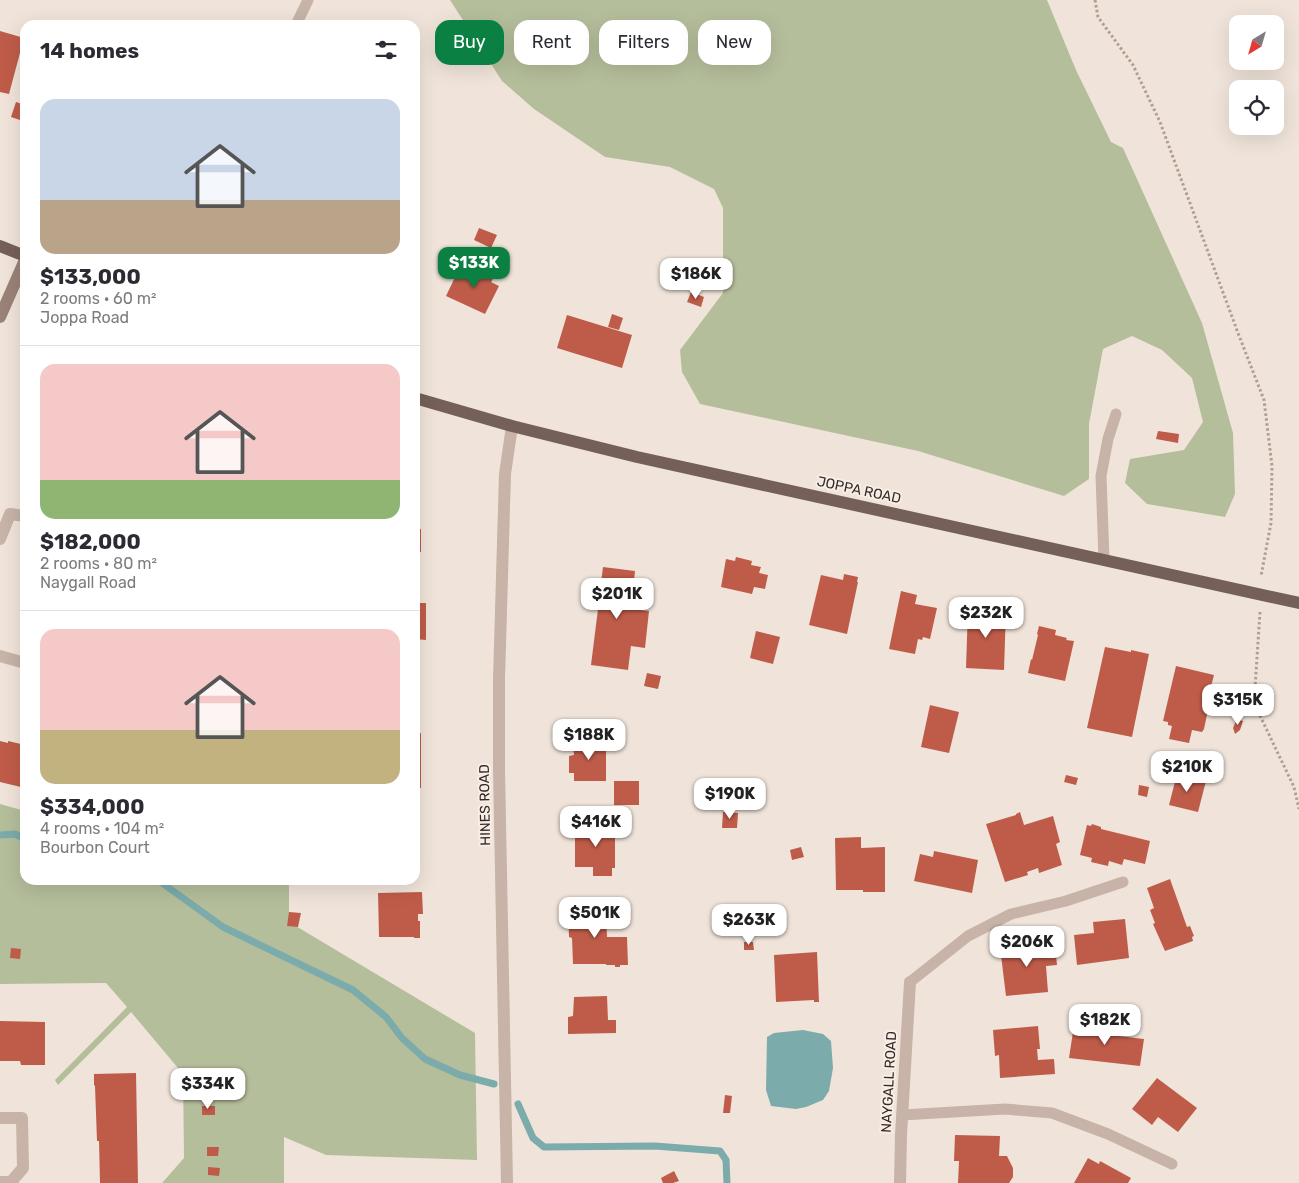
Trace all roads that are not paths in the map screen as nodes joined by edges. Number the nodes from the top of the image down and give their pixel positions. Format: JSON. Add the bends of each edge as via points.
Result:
{"nodes":[{"id":1,"x":308,"y":0,"type":"edge"},
{"id":2,"x":298,"y":20,"type":"edge"},
{"id":3,"x":0,"y":246,"type":"edge"},
{"id":4,"x":20,"y":254,"type":"edge"},
{"id":5,"x":20,"y":271,"type":"edge"},
{"id":6,"x":0,"y":317,"type":"edge"},
{"id":7,"x":420,"y":399,"type":"edge"},
{"id":8,"x":1116,"y":414,"type":"dead end"},
{"id":9,"x":512,"y":426,"type":"junction"},
{"id":10,"x":20,"y":515,"type":"edge"},
{"id":11,"x":0,"y":539,"type":"edge"},
{"id":12,"x":1104,"y":559,"type":"junction"},
{"id":13,"x":1299,"y":603,"type":"edge"},
{"id":14,"x":0,"y":656,"type":"edge"},
{"id":15,"x":20,"y":662,"type":"edge"},
{"id":16,"x":1123,"y":882,"type":"dead end"},
{"id":17,"x":910,"y":982,"type":"joint"},
{"id":18,"x":902,"y":1115,"type":"junction"},
{"id":19,"x":0,"y":1118,"type":"edge"},
{"id":20,"x":1172,"y":1164,"type":"dead end"},
{"id":21,"x":0,"y":1182,"type":"edge"},
{"id":22,"x":507,"y":1183,"type":"edge"},
{"id":23,"x":900,"y":1183,"type":"edge"}],
"edges":[{"from":1,"to":2,"type":"lane"},
{"from":3,"to":4,"type":"main road"},
{"from":5,"to":6,"type":"street"},
{"from":7,"to":9,"type":"main road","name":"JOPPA ROAD"},
{"from":8,"to":12,"type":"lane","via":[[1101,476]]},
{"from":9,"to":12,"type":"main road","name":"JOPPA ROAD","via":[[637,457]]},
{"from":9,"to":22,"type":"street","name":"HINES ROAD","via":[[505,474],[498,680]]},
{"from":10,"to":11,"type":"street","via":[[10,514]]},
{"from":12,"to":13,"type":"main road","name":"JOPPA ROAD"},
{"from":14,"to":15,"type":"street"},
{"from":16,"to":17,"type":"lane","via":[[1066,901],[1011,914],[968,936]]},
{"from":17,"to":18,"type":"street","name":"NAYGALL ROAD"},
{"from":18,"to":20,"type":"lane","via":[[1005,1109],[1052,1113],[1108,1134]]},
{"from":18,"to":23,"type":"street","name":"NAYGALL ROAD"},
{"from":19,"to":21,"type":"street","via":[[22,1118],[23,1168],[11,1182]]}]}
